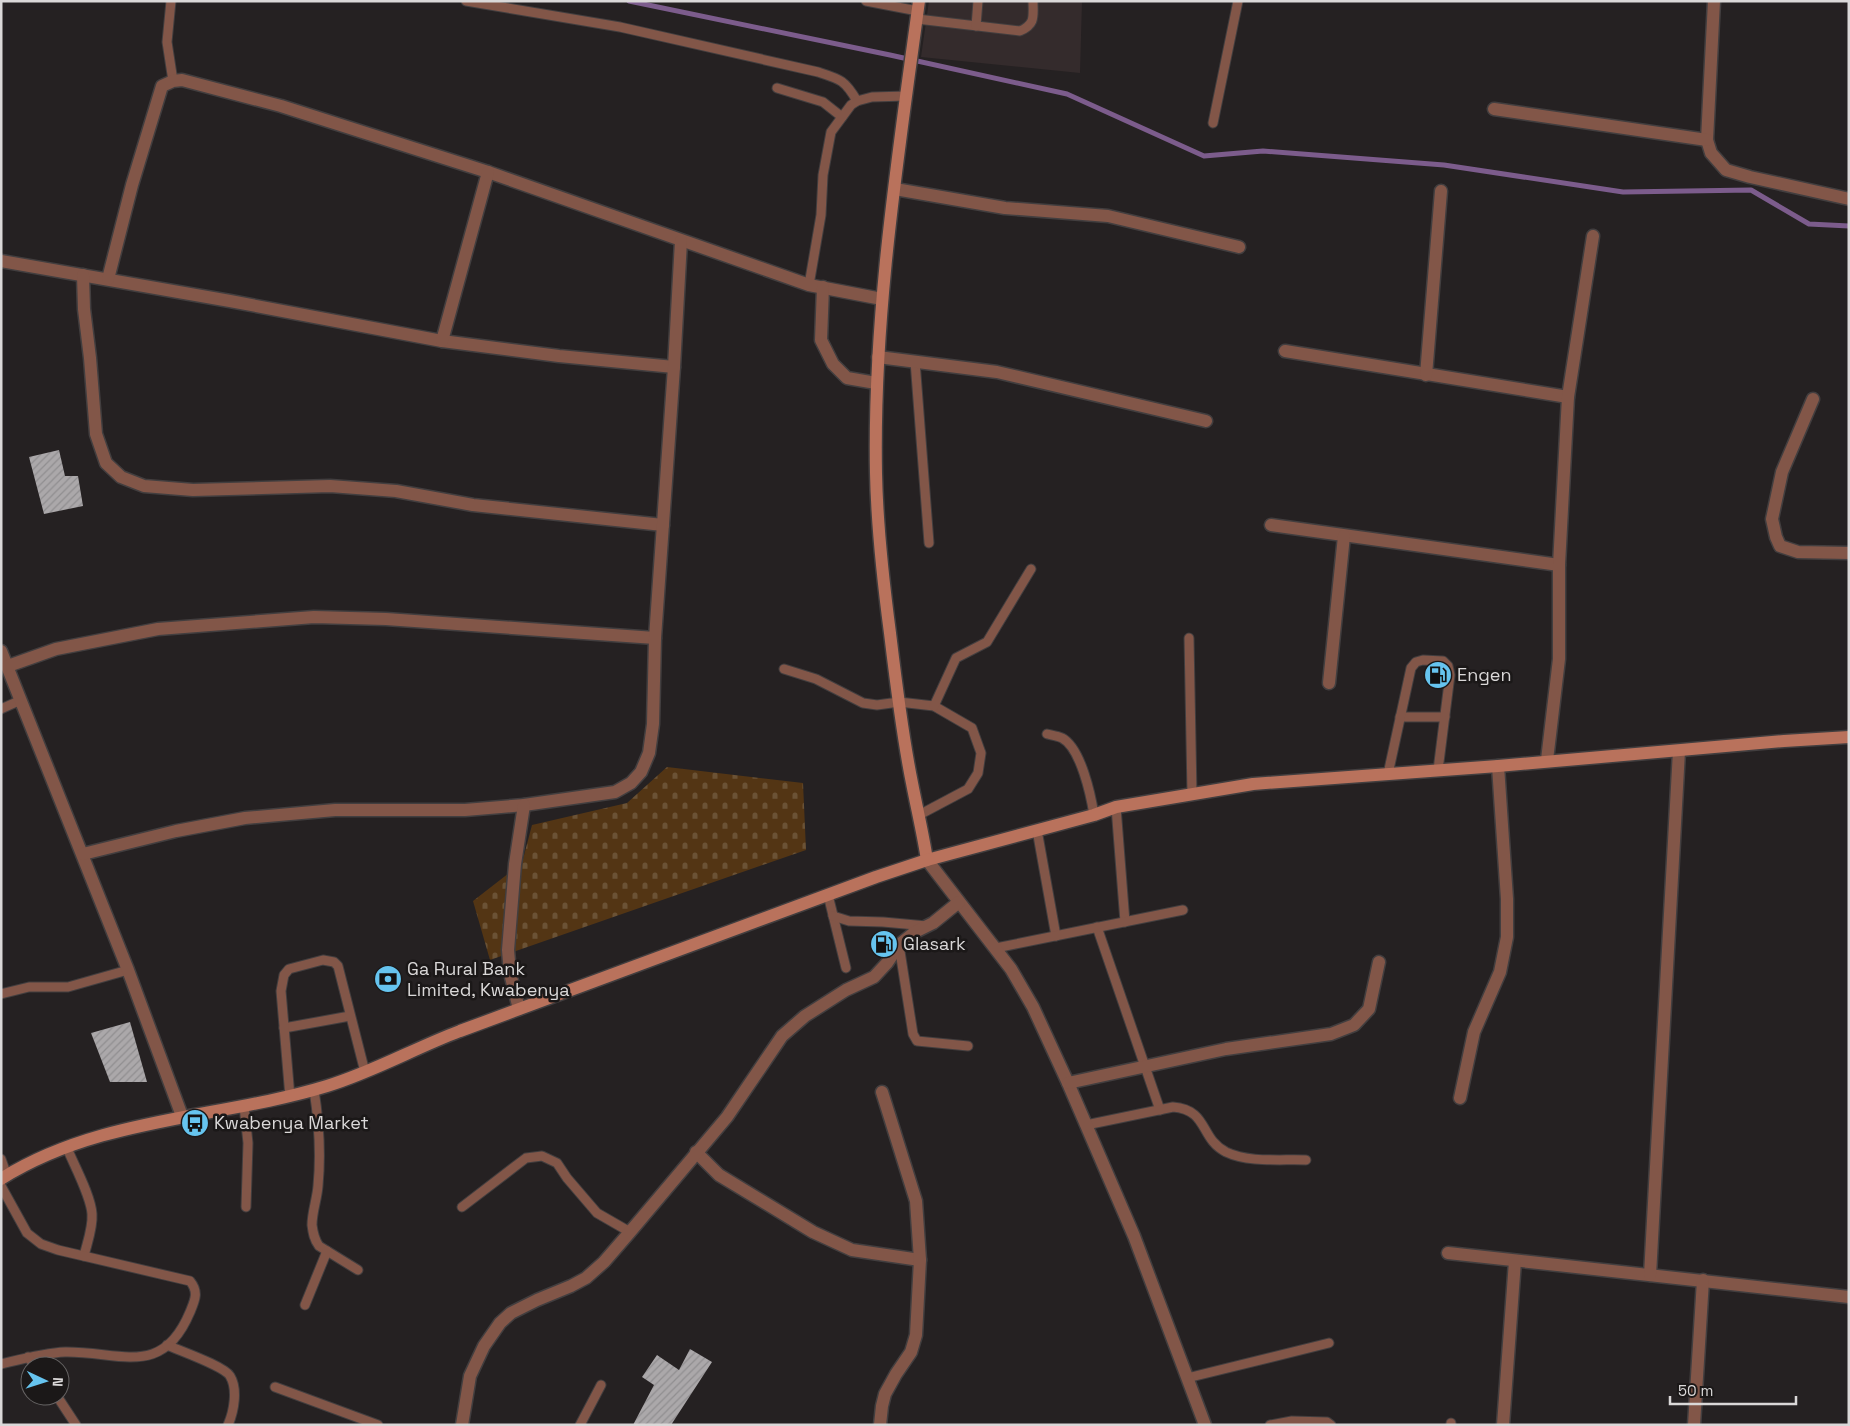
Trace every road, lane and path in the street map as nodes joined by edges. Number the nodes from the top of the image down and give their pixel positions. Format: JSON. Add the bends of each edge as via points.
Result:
{"nodes":[{"id":1,"x":171,"y":1,"type":"edge"},
{"id":2,"x":466,"y":1,"type":"edge"},
{"id":3,"x":866,"y":1,"type":"edge"},
{"id":4,"x":978,"y":1,"type":"edge"},
{"id":5,"x":1033,"y":1,"type":"edge"},
{"id":6,"x":1238,"y":1,"type":"edge"},
{"id":7,"x":1714,"y":1,"type":"edge"},
{"id":8,"x":918,"y":10,"type":"edge"},
{"id":9,"x":976,"y":26,"type":"junction"},
{"id":10,"x":173,"y":81,"type":"junction"},
{"id":11,"x":777,"y":88,"type":"dead end"},
{"id":12,"x":906,"y":96,"type":"junction"},
{"id":13,"x":857,"y":101,"type":"junction"},
{"id":14,"x":1494,"y":109,"type":"dead end"},
{"id":15,"x":842,"y":117,"type":"junction"},
{"id":16,"x":1213,"y":123,"type":"dead end"},
{"id":17,"x":1707,"y":140,"type":"junction"},
{"id":18,"x":488,"y":172,"type":"junction"},
{"id":19,"x":895,"y":189,"type":"junction"},
{"id":20,"x":1441,"y":191,"type":"dead end"},
{"id":21,"x":1849,"y":199,"type":"edge"},
{"id":22,"x":1592,"y":236,"type":"dead end"},
{"id":23,"x":681,"y":241,"type":"junction"},
{"id":24,"x":1239,"y":247,"type":"dead end"},
{"id":25,"x":1,"y":261,"type":"edge"},
{"id":26,"x":83,"y":275,"type":"junction"},
{"id":27,"x":108,"y":279,"type":"junction"},
{"id":28,"x":809,"y":285,"type":"junction"},
{"id":29,"x":823,"y":287,"type":"junction"},
{"id":30,"x":882,"y":299,"type":"junction"},
{"id":31,"x":442,"y":341,"type":"junction"},
{"id":32,"x":1285,"y":351,"type":"dead end"},
{"id":33,"x":878,"y":358,"type":"junction"},
{"id":34,"x":915,"y":361,"type":"junction"},
{"id":35,"x":674,"y":367,"type":"junction"},
{"id":36,"x":1426,"y":375,"type":"junction"},
{"id":37,"x":876,"y":383,"type":"junction"},
{"id":38,"x":1568,"y":397,"type":"junction"},
{"id":39,"x":1813,"y":399,"type":"dead end"},
{"id":40,"x":1206,"y":421,"type":"dead end"},
{"id":41,"x":1270,"y":525,"type":"dead end"},
{"id":42,"x":663,"y":526,"type":"junction"},
{"id":43,"x":1344,"y":536,"type":"junction"},
{"id":44,"x":929,"y":543,"type":"dead end"},
{"id":45,"x":1849,"y":553,"type":"edge"},
{"id":46,"x":1559,"y":565,"type":"junction"},
{"id":47,"x":1030,"y":569,"type":"dead end"},
{"id":48,"x":655,"y":638,"type":"junction"},
{"id":49,"x":1189,"y":638,"type":"dead end"},
{"id":50,"x":1,"y":651,"type":"edge"},
{"id":51,"x":8,"y":666,"type":"junction"},
{"id":52,"x":784,"y":669,"type":"dead end"},
{"id":53,"x":1329,"y":683,"type":"dead end"},
{"id":54,"x":21,"y":700,"type":"junction"},
{"id":55,"x":899,"y":702,"type":"junction"},
{"id":56,"x":934,"y":706,"type":"junction"},
{"id":57,"x":1,"y":709,"type":"edge"},
{"id":58,"x":1400,"y":717,"type":"junction"},
{"id":59,"x":1445,"y":717,"type":"junction"},
{"id":60,"x":1047,"y":734,"type":"dead end"},
{"id":61,"x":1849,"y":737,"type":"edge"},
{"id":62,"x":1679,"y":751,"type":"junction"},
{"id":63,"x":1547,"y":760,"type":"junction"},
{"id":64,"x":1498,"y":766,"type":"junction"},
{"id":65,"x":1438,"y":770,"type":"junction"},
{"id":66,"x":1388,"y":774,"type":"junction"},
{"id":67,"x":1192,"y":794,"type":"junction"},
{"id":68,"x":524,"y":805,"type":"junction"},
{"id":69,"x":1116,"y":806,"type":"junction"},
{"id":70,"x":920,"y":815,"type":"junction"},
{"id":71,"x":1094,"y":815,"type":"junction"},
{"id":72,"x":1037,"y":830,"type":"junction"},
{"id":73,"x":83,"y":854,"type":"junction"},
{"id":74,"x":927,"y":860,"type":"junction"},
{"id":75,"x":828,"y":895,"type":"junction"},
{"id":76,"x":960,"y":902,"type":"junction"},
{"id":77,"x":1183,"y":910,"type":"dead end"},
{"id":78,"x":833,"y":916,"type":"junction"},
{"id":79,"x":1126,"y":922,"type":"junction"},
{"id":80,"x":927,"y":926,"type":"junction"},
{"id":81,"x":1097,"y":928,"type":"junction"},
{"id":82,"x":1056,"y":936,"type":"junction"},
{"id":83,"x":899,"y":945,"type":"junction"},
{"id":84,"x":996,"y":948,"type":"junction"},
{"id":85,"x":1379,"y":962,"type":"dead end"},
{"id":86,"x":846,"y":968,"type":"dead end"},
{"id":87,"x":128,"y":970,"type":"junction"},
{"id":88,"x":1,"y":994,"type":"edge"},
{"id":89,"x":520,"y":1009,"type":"junction"},
{"id":90,"x":350,"y":1016,"type":"junction"},
{"id":91,"x":284,"y":1028,"type":"junction"},
{"id":92,"x":968,"y":1046,"type":"dead end"},
{"id":93,"x":1146,"y":1067,"type":"junction"},
{"id":94,"x":365,"y":1072,"type":"junction"},
{"id":95,"x":1068,"y":1083,"type":"junction"},
{"id":96,"x":314,"y":1090,"type":"junction"},
{"id":97,"x":882,"y":1092,"type":"dead end"},
{"id":98,"x":290,"y":1097,"type":"junction"},
{"id":99,"x":1460,"y":1098,"type":"dead end"},
{"id":100,"x":244,"y":1106,"type":"junction"},
{"id":101,"x":1160,"y":1110,"type":"junction"},
{"id":102,"x":182,"y":1116,"type":"junction"},
{"id":103,"x":1086,"y":1125,"type":"junction"},
{"id":104,"x":67,"y":1148,"type":"junction"},
{"id":105,"x":696,"y":1152,"type":"junction"},
{"id":106,"x":1,"y":1158,"type":"edge"},
{"id":107,"x":1306,"y":1160,"type":"dead end"},
{"id":108,"x":3,"y":1180,"type":"edge"},
{"id":109,"x":462,"y":1207,"type":"dead end"},
{"id":110,"x":246,"y":1208,"type":"dead end"},
{"id":111,"x":630,"y":1232,"type":"junction"},
{"id":112,"x":327,"y":1251,"type":"junction"},
{"id":113,"x":1448,"y":1253,"type":"dead end"},
{"id":114,"x":84,"y":1256,"type":"junction"},
{"id":115,"x":920,"y":1260,"type":"junction"},
{"id":116,"x":1515,"y":1261,"type":"junction"},
{"id":117,"x":358,"y":1270,"type":"dead end"},
{"id":118,"x":1650,"y":1275,"type":"junction"},
{"id":119,"x":1703,"y":1280,"type":"junction"},
{"id":120,"x":1849,"y":1297,"type":"edge"},
{"id":121,"x":306,"y":1305,"type":"dead end"},
{"id":122,"x":1329,"y":1342,"type":"dead end"},
{"id":123,"x":167,"y":1345,"type":"junction"},
{"id":124,"x":35,"y":1356,"type":"edge"},
{"id":125,"x":20,"y":1359,"type":"edge"},
{"id":126,"x":1,"y":1364,"type":"edge"},
{"id":127,"x":1187,"y":1378,"type":"junction"},
{"id":128,"x":601,"y":1385,"type":"dead end"},
{"id":129,"x":275,"y":1388,"type":"dead end"},
{"id":130,"x":63,"y":1406,"type":"edge"},
{"id":131,"x":359,"y":1421,"type":"edge"},
{"id":132,"x":76,"y":1425,"type":"edge"},
{"id":133,"x":228,"y":1425,"type":"edge"},
{"id":134,"x":378,"y":1425,"type":"edge"},
{"id":135,"x":462,"y":1425,"type":"edge"},
{"id":136,"x":580,"y":1425,"type":"edge"},
{"id":137,"x":880,"y":1425,"type":"edge"},
{"id":138,"x":1206,"y":1425,"type":"edge"},
{"id":139,"x":1270,"y":1425,"type":"edge"},
{"id":140,"x":1331,"y":1425,"type":"edge"},
{"id":141,"x":1503,"y":1425,"type":"edge"},
{"id":142,"x":1694,"y":1425,"type":"edge"}],
"edges":[{"from":1,"to":10,"type":"lane","via":[[167,42]]},
{"from":2,"to":13,"type":"lane","via":[[620,26],[818,72],[842,80]]},
{"from":3,"to":8,"type":"lane"},
{"from":4,"to":9,"type":"lane"},
{"from":5,"to":9,"type":"lane","via":[[1033,20],[1028,28],[1020,31]]},
{"from":6,"to":16,"type":"lane"},
{"from":7,"to":17,"type":"street"},
{"from":8,"to":9,"type":"lane"},
{"from":8,"to":12,"type":"main road"},
{"from":10,"to":18,"type":"street","via":[[182,80],[281,106]]},
{"from":10,"to":27,"type":"street","via":[[162,86]]},
{"from":11,"to":15,"type":"lane","via":[[824,102]]},
{"from":12,"to":13,"type":"lane"},
{"from":12,"to":19,"type":"main road"},
{"from":13,"to":15,"type":"lane"},
{"from":14,"to":17,"type":"street"},
{"from":15,"to":28,"type":"lane","via":[[831,132]]},
{"from":17,"to":21,"type":"street","via":[[1711,154],[1726,170]]},
{"from":18,"to":23,"type":"street"},
{"from":18,"to":31,"type":"street"},
{"from":19,"to":24,"type":"street","via":[[1005,208],[1108,216]]},
{"from":19,"to":30,"type":"main road"},
{"from":20,"to":36,"type":"street"},
{"from":22,"to":38,"type":"street"},
{"from":23,"to":28,"type":"street"},
{"from":23,"to":35,"type":"street"},
{"from":25,"to":26,"type":"street"},
{"from":26,"to":27,"type":"street"},
{"from":26,"to":42,"type":"street","via":[[96,434],[106,463],[121,477],[144,486],[192,490],[330,486],[396,491],[473,505]]},
{"from":27,"to":31,"type":"street"},
{"from":28,"to":29,"type":"street"},
{"from":29,"to":30,"type":"street"},
{"from":29,"to":37,"type":"street","via":[[821,340],[833,364],[847,378]]},
{"from":30,"to":33,"type":"main road"},
{"from":31,"to":35,"type":"street"},
{"from":32,"to":36,"type":"street"},
{"from":33,"to":34,"type":"street"},
{"from":33,"to":37,"type":"main road"},
{"from":34,"to":40,"type":"street","via":[[997,372]]},
{"from":34,"to":44,"type":"lane"},
{"from":35,"to":42,"type":"street"},
{"from":36,"to":38,"type":"street"},
{"from":37,"to":55,"type":"main road","via":[[878,534]]},
{"from":38,"to":46,"type":"street"},
{"from":39,"to":45,"type":"street","via":[[1782,472],[1772,519],[1776,537],[1780,546],[1798,552]]},
{"from":41,"to":43,"type":"street"},
{"from":42,"to":48,"type":"street"},
{"from":43,"to":46,"type":"street"},
{"from":43,"to":53,"type":"street"},
{"from":46,"to":63,"type":"street","via":[[1559,659]]},
{"from":47,"to":56,"type":"lane","via":[[988,642],[956,658]]},
{"from":48,"to":51,"type":"street","via":[[386,619],[305,618],[158,629],[56,649]]},
{"from":48,"to":68,"type":"street","via":[[653,724],[649,754],[641,772],[630,784],[615,792]]},
{"from":49,"to":67,"type":"lane"},
{"from":50,"to":51,"type":"street"},
{"from":51,"to":54,"type":"street"},
{"from":52,"to":55,"type":"lane","via":[[816,679],[863,703],[885,705]]},
{"from":54,"to":57,"type":"lane"},
{"from":54,"to":73,"type":"street"},
{"from":55,"to":56,"type":"lane"},
{"from":55,"to":70,"type":"main road","via":[[912,786]]},
{"from":56,"to":70,"type":"lane","via":[[972,728],[981,753],[978,772],[968,789]]},
{"from":58,"to":59,"type":"lane"},
{"from":58,"to":59,"type":"lane","via":[[1411,668],[1423,660],[1443,661],[1448,666]]},
{"from":58,"to":66,"type":"lane"},
{"from":59,"to":65,"type":"lane"},
{"from":60,"to":71,"type":"lane","via":[[1063,739],[1075,754],[1089,785]]},
{"from":61,"to":62,"type":"main road"},
{"from":62,"to":63,"type":"main road"},
{"from":62,"to":118,"type":"street"},
{"from":63,"to":64,"type":"main road"},
{"from":64,"to":65,"type":"main road"},
{"from":64,"to":99,"type":"street","via":[[1507,937],[1500,972],[1474,1032]]},
{"from":65,"to":66,"type":"main road"},
{"from":66,"to":67,"type":"main road","via":[[1253,784]]},
{"from":67,"to":69,"type":"main road"},
{"from":68,"to":73,"type":"street","via":[[465,810],[335,810],[245,818]]},
{"from":68,"to":89,"type":"street","via":[[508,950],[510,973]]},
{"from":69,"to":71,"type":"main road"},
{"from":69,"to":79,"type":"lane"},
{"from":70,"to":74,"type":"main road"},
{"from":71,"to":72,"type":"main road"},
{"from":72,"to":74,"type":"main road"},
{"from":72,"to":82,"type":"lane"},
{"from":73,"to":87,"type":"street"},
{"from":74,"to":75,"type":"main road"},
{"from":74,"to":76,"type":"street"},
{"from":75,"to":78,"type":"lane"},
{"from":75,"to":89,"type":"main road"},
{"from":76,"to":80,"type":"street"},
{"from":76,"to":84,"type":"street"},
{"from":77,"to":79,"type":"lane"},
{"from":78,"to":80,"type":"lane","via":[[850,921]]},
{"from":78,"to":86,"type":"lane"},
{"from":79,"to":81,"type":"lane"},
{"from":80,"to":83,"type":"street"},
{"from":81,"to":82,"type":"lane"},
{"from":81,"to":93,"type":"lane"},
{"from":82,"to":84,"type":"lane"},
{"from":83,"to":92,"type":"lane","via":[[916,1041]]},
{"from":83,"to":105,"type":"street","via":[[874,977],[804,1016],[782,1036],[726,1117]]},
{"from":84,"to":95,"type":"street","via":[[1033,1008]]},
{"from":85,"to":93,"type":"street","via":[[1369,1009],[1354,1025],[1330,1034],[1226,1049]]},
{"from":87,"to":88,"type":"lane","via":[[68,987],[29,987]]},
{"from":87,"to":102,"type":"street"},
{"from":89,"to":94,"type":"main road"},
{"from":90,"to":91,"type":"lane"},
{"from":90,"to":91,"type":"lane","via":[[338,966],[323,960],[286,972],[281,991]]},
{"from":90,"to":94,"type":"lane"},
{"from":91,"to":98,"type":"lane"},
{"from":93,"to":95,"type":"street"},
{"from":93,"to":101,"type":"lane"},
{"from":94,"to":96,"type":"main road"},
{"from":95,"to":103,"type":"street"},
{"from":96,"to":98,"type":"main road"},
{"from":96,"to":112,"type":"lane","via":[[319,1153],[312,1223],[314,1240]]},
{"from":97,"to":115,"type":"street","via":[[916,1201]]},
{"from":98,"to":100,"type":"main road"},
{"from":100,"to":102,"type":"main road"},
{"from":100,"to":110,"type":"lane","via":[[248,1143]]},
{"from":101,"to":103,"type":"lane"},
{"from":101,"to":107,"type":"lane","via":[[1186,1108],[1197,1116],[1213,1143],[1226,1152],[1246,1158]]},
{"from":102,"to":104,"type":"main road","via":[[132,1127]]},
{"from":103,"to":127,"type":"street","via":[[1134,1236]]},
{"from":104,"to":108,"type":"main road","via":[[24,1165]]},
{"from":104,"to":114,"type":"lane","via":[[92,1214]]},
{"from":105,"to":111,"type":"street"},
{"from":105,"to":115,"type":"street","via":[[719,1175],[813,1232],[852,1250]]},
{"from":106,"to":108,"type":"lane"},
{"from":108,"to":114,"type":"lane","via":[[28,1233],[41,1244]]},
{"from":109,"to":111,"type":"lane","via":[[526,1158],[542,1156],[557,1163],[597,1213]]},
{"from":111,"to":135,"type":"street","via":[[586,1278],[511,1313],[500,1323],[484,1346],[470,1376]]},
{"from":112,"to":117,"type":"lane"},
{"from":112,"to":121,"type":"lane"},
{"from":113,"to":116,"type":"street"},
{"from":114,"to":123,"type":"lane","via":[[190,1280],[196,1288],[196,1297],[184,1326]]},
{"from":115,"to":137,"type":"street","via":[[916,1335],[911,1352],[885,1394]]},
{"from":116,"to":118,"type":"street"},
{"from":116,"to":141,"type":"street"},
{"from":118,"to":119,"type":"street"},
{"from":119,"to":120,"type":"street"},
{"from":119,"to":142,"type":"street"},
{"from":122,"to":127,"type":"lane"},
{"from":123,"to":124,"type":"lane","via":[[160,1351],[134,1358],[65,1352]]},
{"from":123,"to":133,"type":"lane","via":[[217,1366],[230,1376],[234,1398]]},
{"from":125,"to":126,"type":"lane"},
{"from":127,"to":138,"type":"street"},
{"from":128,"to":136,"type":"lane"},
{"from":129,"to":131,"type":"lane"},
{"from":130,"to":132,"type":"lane"},
{"from":131,"to":134,"type":"lane"},
{"from":139,"to":140,"type":"lane","via":[[1292,1420]]}]}
